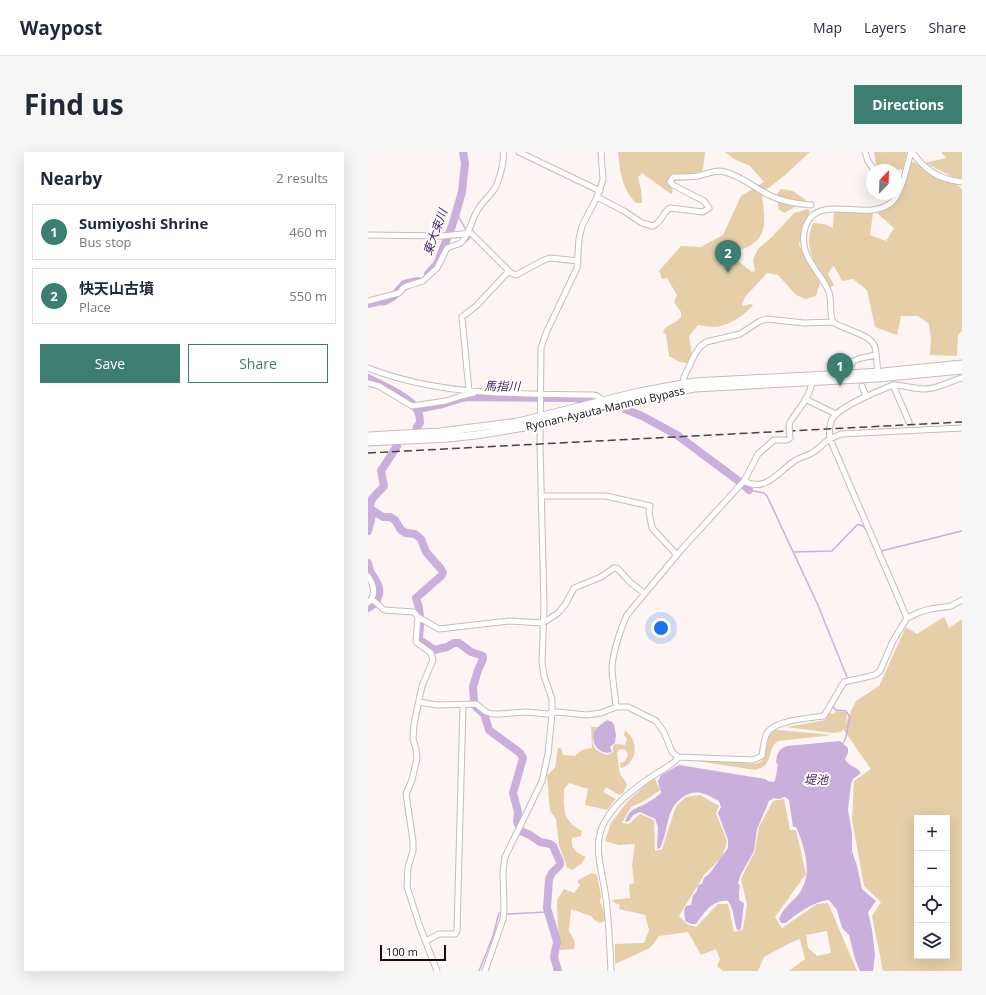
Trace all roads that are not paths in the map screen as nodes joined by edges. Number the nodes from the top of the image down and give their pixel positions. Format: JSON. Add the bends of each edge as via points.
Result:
{"nodes":[{"id":1,"x":518,"y":152,"type":"edge"},
{"id":2,"x":601,"y":152,"type":"edge"},
{"id":3,"x":865,"y":152,"type":"edge"},
{"id":4,"x":912,"y":152,"type":"edge"},
{"id":5,"x":506,"y":153,"type":"edge"},
{"id":6,"x":871,"y":164,"type":"edge"},
{"id":7,"x":962,"y":182,"type":"edge"},
{"id":8,"x":902,"y":183,"type":"edge"},
{"id":9,"x":600,"y":191,"type":"junction"},
{"id":10,"x":597,"y":197,"type":"junction"},
{"id":11,"x":894,"y":200,"type":"edge"},
{"id":12,"x":811,"y":205,"type":"dead end"},
{"id":13,"x":468,"y":233,"type":"junction"},
{"id":14,"x":368,"y":235,"type":"edge"},
{"id":15,"x":578,"y":261,"type":"junction"},
{"id":16,"x":509,"y":271,"type":"junction"},
{"id":17,"x":368,"y":301,"type":"edge"},
{"id":18,"x":832,"y":322,"type":"junction"},
{"id":19,"x":876,"y":355,"type":"junction"},
{"id":20,"x":852,"y":364,"type":"dead end"},
{"id":21,"x":962,"y":364,"type":"edge"},
{"id":22,"x":368,"y":368,"type":"edge"},
{"id":23,"x":962,"y":370,"type":"edge"},
{"id":24,"x":878,"y":375,"type":"junction"},
{"id":25,"x":962,"y":378,"type":"edge"},
{"id":26,"x":812,"y":381,"type":"junction"},
{"id":27,"x":368,"y":383,"type":"edge"},
{"id":28,"x":893,"y":385,"type":"junction"},
{"id":29,"x":862,"y":386,"type":"dead end"},
{"id":30,"x":683,"y":387,"type":"junction"},
{"id":31,"x":469,"y":391,"type":"junction"},
{"id":32,"x":478,"y":392,"type":"junction"},
{"id":33,"x":541,"y":396,"type":"junction"},
{"id":34,"x":866,"y":396,"type":"junction"},
{"id":35,"x":805,"y":399,"type":"junction"},
{"id":36,"x":604,"y":401,"type":"junction"},
{"id":37,"x":836,"y":414,"type":"junction"},
{"id":38,"x":540,"y":420,"type":"junction"},
{"id":39,"x":908,"y":422,"type":"dead end"},
{"id":40,"x":962,"y":428,"type":"edge"},
{"id":41,"x":368,"y":436,"type":"edge"},
{"id":42,"x":830,"y":439,"type":"junction"},
{"id":43,"x":368,"y":442,"type":"edge"},
{"id":44,"x":743,"y":483,"type":"junction"},
{"id":45,"x":541,"y":496,"type":"junction"},
{"id":46,"x":677,"y":555,"type":"junction"},
{"id":47,"x":368,"y":576,"type":"edge"},
{"id":48,"x":644,"y":594,"type":"junction"},
{"id":49,"x":962,"y":600,"type":"edge"},
{"id":50,"x":373,"y":602,"type":"edge"},
{"id":51,"x":420,"y":618,"type":"junction"},
{"id":52,"x":907,"y":618,"type":"junction"},
{"id":53,"x":543,"y":623,"type":"junction"},
{"id":54,"x":419,"y":702,"type":"junction"},
{"id":55,"x":463,"y":705,"type":"junction"},
{"id":56,"x":616,"y":706,"type":"junction"},
{"id":57,"x":552,"y":713,"type":"junction"},
{"id":58,"x":678,"y":757,"type":"junction"},
{"id":59,"x":426,"y":941,"type":"junction"},
{"id":60,"x":437,"y":971,"type":"edge"},
{"id":61,"x":485,"y":971,"type":"edge"},
{"id":62,"x":612,"y":971,"type":"edge"}],
"edges":[{"from":1,"to":9,"type":"street"},
{"from":2,"to":9,"type":"street","via":[[603,180]]},
{"from":3,"to":6,"type":"street"},
{"from":4,"to":7,"type":"street","via":[[931,173]]},
{"from":4,"to":8,"type":"street"},
{"from":5,"to":13,"type":"street","via":[[498,182],[477,211]]},
{"from":9,"to":10,"type":"street"},
{"from":10,"to":12,"type":"street","via":[[642,223],[653,226],[670,208],[703,212],[709,208],[704,201],[673,185],[670,182],[673,177],[718,171],[743,179],[768,195],[785,202]]},
{"from":10,"to":15,"type":"street","via":[[582,226]]},
{"from":11,"to":18,"type":"street","via":[[873,210],[822,210],[808,219],[804,228],[805,249],[831,299]]},
{"from":13,"to":14,"type":"street"},
{"from":13,"to":16,"type":"street"},
{"from":13,"to":17,"type":"street","via":[[461,243],[449,246],[445,250],[439,265],[423,281],[407,286],[396,294]]},
{"from":15,"to":16,"type":"street","via":[[550,258],[516,275]]},
{"from":15,"to":33,"type":"street","via":[[543,340]]},
{"from":16,"to":31,"type":"street","via":[[462,317]]},
{"from":18,"to":19,"type":"street","via":[[870,339]]},
{"from":18,"to":30,"type":"street","via":[[804,323],[767,319],[740,334],[706,342],[695,354],[684,377]]},
{"from":19,"to":20,"type":"street","via":[[853,361]]},
{"from":19,"to":24,"type":"street"},
{"from":21,"to":24,"type":"highway","name":"Ryonan-Ayauta-Mannou Bypass"},
{"from":22,"to":31,"type":"street","via":[[414,383]]},
{"from":23,"to":24,"type":"highway","name":"Ryonan-Ayauta-Mannou Bypass"},
{"from":24,"to":26,"type":"highway","name":"Ryonan-Ayauta-Mannou Bypass"},
{"from":24,"to":30,"type":"highway","name":"Ryonan-Ayauta-Mannou Bypass","via":[[719,380]]},
{"from":25,"to":28,"type":"street","via":[[927,389]]},
{"from":26,"to":30,"type":"highway","name":"Ryonan-Ayauta-Mannou Bypass"},
{"from":26,"to":35,"type":"street"},
{"from":27,"to":32,"type":"street","via":[[379,386],[414,406]]},
{"from":28,"to":34,"type":"street"},
{"from":28,"to":39,"type":"street"},
{"from":29,"to":34,"type":"street"},
{"from":30,"to":36,"type":"highway","name":"Ryonan-Ayauta-Mannou Bypass","via":[[639,392]]},
{"from":30,"to":38,"type":"highway","name":"Ryonan-Ayauta-Mannou Bypass"},
{"from":31,"to":32,"type":"street"},
{"from":32,"to":33,"type":"street"},
{"from":33,"to":36,"type":"street","via":[[593,395]]},
{"from":33,"to":38,"type":"street"},
{"from":34,"to":37,"type":"street"},
{"from":35,"to":37,"type":"street"},
{"from":35,"to":44,"type":"street","bridge":true,"via":[[790,422],[790,438],[770,442],[758,454]]},
{"from":36,"to":38,"type":"highway","name":"Ryonan-Ayauta-Mannou Bypass"},
{"from":37,"to":42,"type":"street","via":[[830,429]]},
{"from":38,"to":41,"type":"highway","name":"Ryonan-Ayauta-Mannou Bypass","via":[[424,433]]},
{"from":38,"to":43,"type":"highway","name":"Ryonan-Ayauta-Mannou Bypass","via":[[476,435]]},
{"from":38,"to":45,"type":"street"},
{"from":40,"to":42,"type":"street","via":[[841,434]]},
{"from":42,"to":44,"type":"street","via":[[810,454],[792,462],[765,483]]},
{"from":42,"to":52,"type":"street"},
{"from":44,"to":46,"type":"street"},
{"from":45,"to":46,"type":"street","via":[[606,496],[650,506],[652,528]]},
{"from":45,"to":53,"type":"street"},
{"from":46,"to":48,"type":"street"},
{"from":47,"to":50,"type":"street","via":[[373,586]]},
{"from":48,"to":53,"type":"street","via":[[614,568],[574,588],[565,605]]},
{"from":48,"to":56,"type":"street","via":[[627,615],[614,656],[612,666]]},
{"from":49,"to":52,"type":"street","via":[[951,606],[925,611]]},
{"from":50,"to":51,"type":"street","via":[[384,610],[414,612]]},
{"from":51,"to":53,"type":"street","via":[[439,629],[509,621]]},
{"from":51,"to":54,"type":"street","via":[[416,642],[431,653],[433,660],[422,686]]},
{"from":52,"to":58,"type":"street","via":[[893,641],[880,671],[875,675],[844,682],[824,716],[791,721],[772,728],[766,736],[760,758],[752,760]]},
{"from":53,"to":57,"type":"street","via":[[542,669],[552,699]]},
{"from":54,"to":55,"type":"street"},
{"from":54,"to":59,"type":"street","via":[[413,739],[417,758],[406,794],[413,841],[407,887]]},
{"from":55,"to":57,"type":"street","via":[[475,704],[492,714]]},
{"from":55,"to":59,"type":"street","via":[[457,931],[455,934],[439,934]]},
{"from":56,"to":57,"type":"street","via":[[601,713],[587,715]]},
{"from":56,"to":58,"type":"street","via":[[628,706],[656,721],[664,732],[672,752]]},
{"from":57,"to":61,"type":"street","via":[[544,775],[537,794],[507,851],[502,871],[503,919]]},
{"from":58,"to":62,"type":"street","via":[[644,780],[616,806],[600,835],[598,853],[607,906]]},
{"from":59,"to":60,"type":"street"}]}
